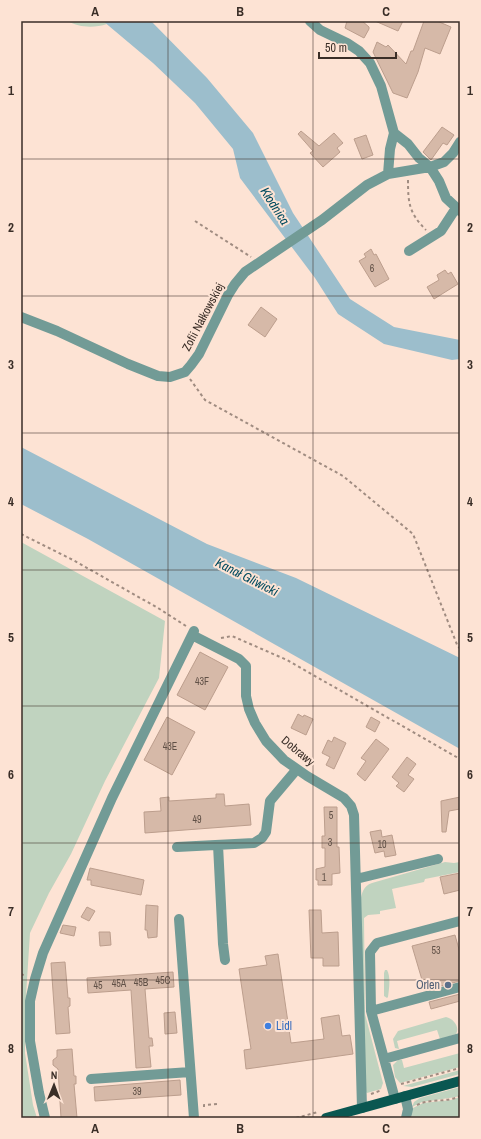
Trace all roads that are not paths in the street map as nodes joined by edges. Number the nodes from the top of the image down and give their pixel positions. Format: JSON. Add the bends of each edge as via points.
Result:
{"nodes":[{"id":1,"x":310,"y":21,"type":"edge"},
{"id":2,"x":394,"y":133,"type":"junction"},
{"id":3,"x":460,"y":142,"type":"edge"},
{"id":4,"x":430,"y":167,"type":"junction"},
{"id":5,"x":388,"y":174,"type":"junction"},
{"id":6,"x":458,"y":209,"type":"edge"},
{"id":7,"x":409,"y":251,"type":"dead end"},
{"id":8,"x":21,"y":316,"type":"edge"},
{"id":9,"x":297,"y":769,"type":"junction"},
{"id":10,"x":218,"y":845,"type":"junction"},
{"id":11,"x":176,"y":847,"type":"dead end"},
{"id":12,"x":438,"y":859,"type":"dead end"},
{"id":13,"x":356,"y":879,"type":"junction"},
{"id":14,"x":179,"y":919,"type":"dead end"},
{"id":15,"x":460,"y":921,"type":"edge"},
{"id":16,"x":225,"y":960,"type":"dead end"},
{"id":17,"x":460,"y":987,"type":"edge"},
{"id":18,"x":371,"y":1011,"type":"junction"},
{"id":19,"x":460,"y":1038,"type":"edge"},
{"id":20,"x":384,"y":1059,"type":"junction"},
{"id":21,"x":190,"y":1072,"type":"junction"},
{"id":22,"x":91,"y":1079,"type":"dead end"},
{"id":23,"x":460,"y":1081,"type":"edge"},
{"id":24,"x":400,"y":1097,"type":"junction"},
{"id":25,"x":362,"y":1108,"type":"junction"},
{"id":26,"x":407,"y":1113,"type":"edge"},
{"id":27,"x":45,"y":1118,"type":"edge"},
{"id":28,"x":194,"y":1118,"type":"edge"},
{"id":29,"x":326,"y":1118,"type":"edge"}],
"edges":[{"from":1,"to":2,"type":"street","via":[[320,30],[359,51],[370,63],[381,86]]},
{"from":2,"to":4,"type":"street"},
{"from":2,"to":5,"type":"street"},
{"from":3,"to":4,"type":"street","name":"Zofii Nałkowskiej","via":[[444,162]]},
{"from":4,"to":5,"type":"street","name":"Zofii Nałkowskiej"},
{"from":4,"to":6,"type":"street","via":[[446,198]]},
{"from":5,"to":8,"type":"street","name":"Zofii Nałkowskiej","via":[[367,185],[322,220],[245,272],[228,296],[199,354],[184,372],[170,377],[158,376]]},
{"from":6,"to":7,"type":"street","via":[[441,231]]},
{"from":9,"to":10,"type":"street","via":[[270,801],[266,832],[262,838],[254,843]]},
{"from":9,"to":13,"type":"street","name":"Dobrawy","via":[[344,798],[351,806],[354,815]]},
{"from":9,"to":27,"type":"street","name":"Dobrawy","via":[[284,760],[255,723],[246,696],[246,666],[239,659],[193,633],[112,798],[43,953],[35,979],[30,1002],[30,1041]]},
{"from":10,"to":11,"type":"street"},
{"from":10,"to":16,"type":"street","via":[[222,944]]},
{"from":12,"to":13,"type":"street"},
{"from":13,"to":25,"type":"street"},
{"from":14,"to":21,"type":"street"},
{"from":15,"to":18,"type":"street","via":[[377,943],[370,952]]},
{"from":17,"to":18,"type":"street"},
{"from":18,"to":20,"type":"street"},
{"from":19,"to":20,"type":"street"},
{"from":20,"to":24,"type":"street","via":[[392,1087]]},
{"from":21,"to":22,"type":"street"},
{"from":21,"to":28,"type":"street"},
{"from":23,"to":24,"type":"main road"},
{"from":24,"to":25,"type":"main road"},
{"from":24,"to":26,"type":"street"},
{"from":25,"to":29,"type":"main road"}]}
